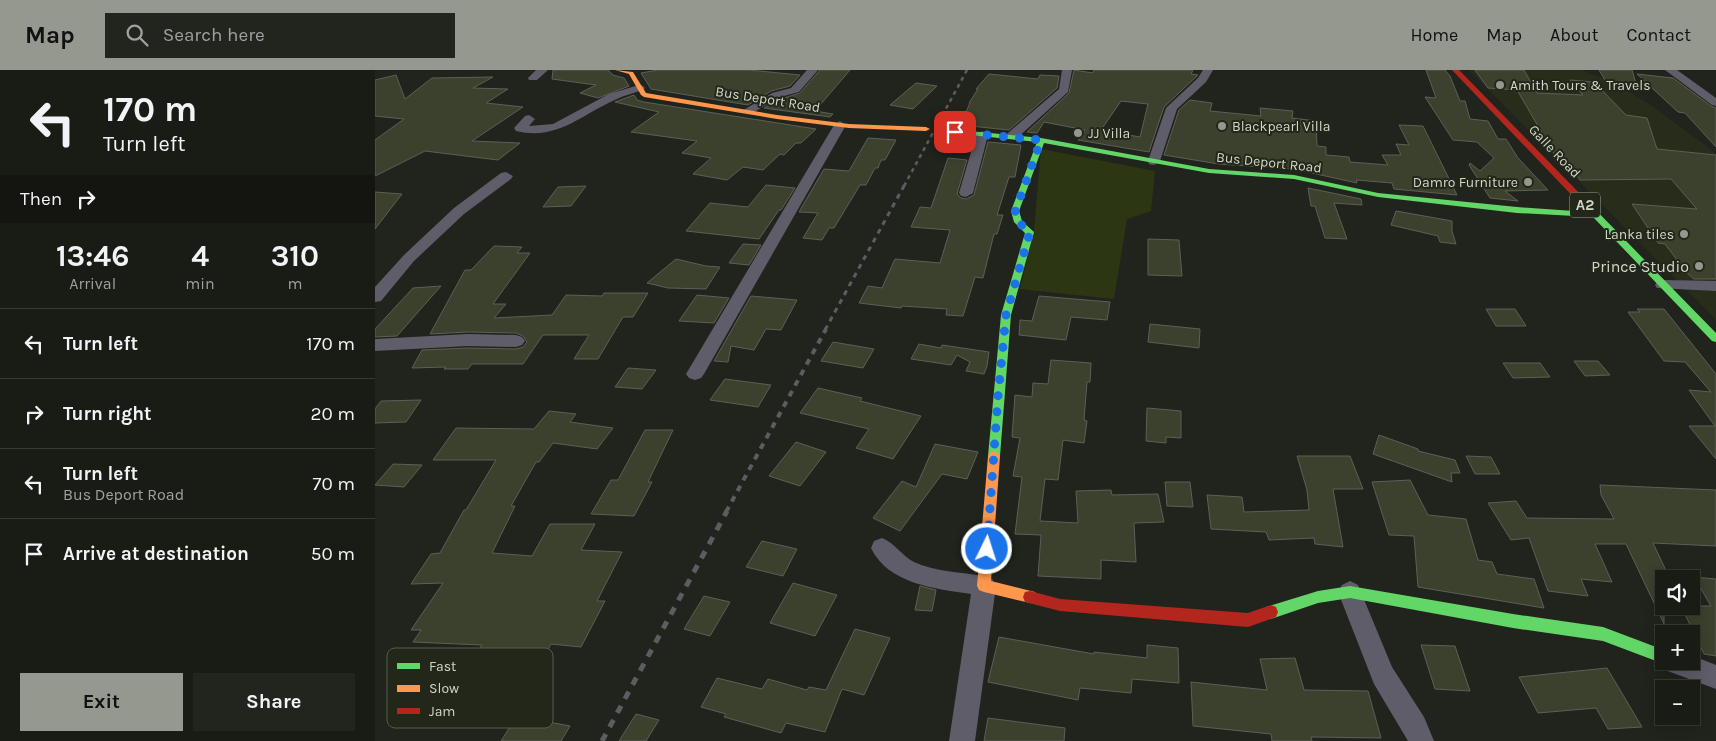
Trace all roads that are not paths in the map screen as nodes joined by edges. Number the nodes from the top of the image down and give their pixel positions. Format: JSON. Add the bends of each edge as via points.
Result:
{"nodes":[{"id":1,"x":543,"y":70,"type":"edge"},
{"id":2,"x":618,"y":70,"type":"edge"},
{"id":3,"x":813,"y":70,"type":"edge"},
{"id":4,"x":1067,"y":70,"type":"edge"},
{"id":5,"x":1208,"y":70,"type":"edge"},
{"id":6,"x":1455,"y":70,"type":"edge"},
{"id":7,"x":1670,"y":70,"type":"edge"},
{"id":8,"x":533,"y":78,"type":"dead end"},
{"id":9,"x":639,"y":88,"type":"junction"},
{"id":10,"x":1716,"y":102,"type":"edge"},
{"id":11,"x":748,"y":112,"type":"junction"},
{"id":12,"x":529,"y":119,"type":"dead end"},
{"id":13,"x":841,"y":125,"type":"junction"},
{"id":14,"x":926,"y":129,"type":"dead end"},
{"id":15,"x":942,"y":130,"type":"dead end"},
{"id":16,"x":982,"y":135,"type":"junction"},
{"id":17,"x":1013,"y":136,"type":"junction"},
{"id":18,"x":1041,"y":140,"type":"junction"},
{"id":19,"x":1154,"y":161,"type":"junction"},
{"id":20,"x":506,"y":176,"type":"dead end"},
{"id":21,"x":966,"y":193,"type":"dead end"},
{"id":22,"x":1595,"y":215,"type":"junction"},
{"id":23,"x":1663,"y":285,"type":"junction"},
{"id":24,"x":1716,"y":286,"type":"edge"},
{"id":25,"x":375,"y":297,"type":"edge"},
{"id":26,"x":1716,"y":339,"type":"edge"},
{"id":27,"x":515,"y":341,"type":"dead end"},
{"id":28,"x":375,"y":345,"type":"edge"},
{"id":29,"x":695,"y":374,"type":"dead end"},
{"id":30,"x":882,"y":548,"type":"dead end"},
{"id":31,"x":984,"y":586,"type":"junction"},
{"id":32,"x":1350,"y":592,"type":"junction"},
{"id":33,"x":1655,"y":654,"type":"edge"},
{"id":34,"x":1696,"y":670,"type":"edge"},
{"id":35,"x":1716,"y":678,"type":"edge"},
{"id":36,"x":962,"y":741,"type":"edge"},
{"id":37,"x":1421,"y":741,"type":"edge"}],
"edges":[{"from":1,"to":8,"type":"street"},
{"from":2,"to":9,"type":"main road","name":"Bus Deport Road","via":[[631,73]]},
{"from":3,"to":11,"type":"street","via":[[795,90],[776,95]]},
{"from":4,"to":17,"type":"street","via":[[1064,90]]},
{"from":5,"to":19,"type":"street","via":[[1203,80],[1172,108]]},
{"from":6,"to":22,"type":"main road","name":"Galle Road","number":"A2"},
{"from":7,"to":10,"type":"street"},
{"from":9,"to":11,"type":"main road","name":"Bus Deport Road","via":[[644,95]]},
{"from":9,"to":12,"type":"street","via":[[613,96],[585,114],[551,128],[527,131],[520,128]]},
{"from":11,"to":13,"type":"main road","name":"Bus Deport Road"},
{"from":13,"to":14,"type":"main road","name":"Bus Deport Road"},
{"from":13,"to":29,"type":"street"},
{"from":15,"to":16,"type":"main road","name":"Bus Deport Road"},
{"from":16,"to":17,"type":"main road","name":"Bus Deport Road"},
{"from":16,"to":21,"type":"street"},
{"from":17,"to":18,"type":"main road","name":"Bus Deport Road"},
{"from":18,"to":19,"type":"main road","name":"Bus Deport Road"},
{"from":18,"to":31,"type":"main road","via":[[1015,212],[1018,222],[1030,232],[1006,315]]},
{"from":19,"to":22,"type":"main road","name":"Bus Deport Road","via":[[1209,171],[1294,178],[1377,194],[1517,210]]},
{"from":20,"to":25,"type":"street","via":[[459,212],[409,258]]},
{"from":22,"to":23,"type":"main road","name":"Galle Road","number":"A2"},
{"from":23,"to":24,"type":"street"},
{"from":23,"to":26,"type":"main road","name":"Galle Road","number":"A2"},
{"from":27,"to":28,"type":"street"},
{"from":30,"to":31,"type":"street","via":[[904,568],[928,577]]},
{"from":31,"to":32,"type":"main road","via":[[1060,604],[1248,620],[1318,597]]},
{"from":31,"to":36,"type":"street"},
{"from":32,"to":33,"type":"main road","via":[[1603,634]]},
{"from":32,"to":37,"type":"street","via":[[1383,675]]},
{"from":34,"to":35,"type":"street"}]}
